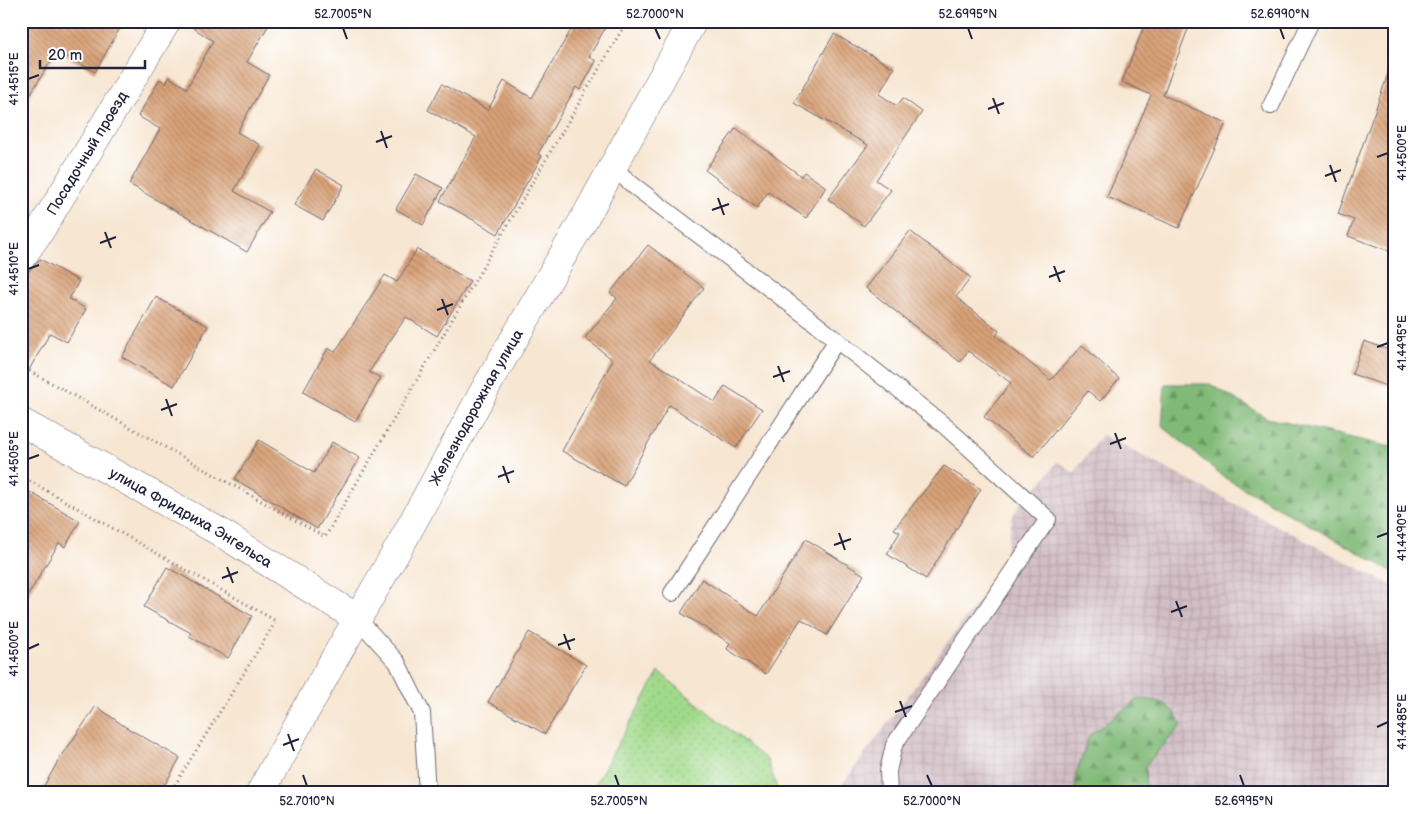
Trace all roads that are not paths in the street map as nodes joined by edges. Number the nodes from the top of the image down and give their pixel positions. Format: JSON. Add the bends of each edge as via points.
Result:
{"nodes":[{"id":1,"x":167,"y":21,"type":"edge"},
{"id":2,"x":693,"y":21,"type":"edge"},
{"id":3,"x":1311,"y":21,"type":"edge"},
{"id":4,"x":1271,"y":106,"type":"dead end"},
{"id":5,"x":612,"y":167,"type":"junction"},
{"id":6,"x":21,"y":258,"type":"edge"},
{"id":7,"x":836,"y":340,"type":"junction"},
{"id":8,"x":21,"y":422,"type":"edge"},
{"id":9,"x":672,"y":592,"type":"dead end"},
{"id":10,"x":358,"y":618,"type":"junction"},
{"id":11,"x":260,"y":793,"type":"edge"},
{"id":12,"x":427,"y":793,"type":"edge"},
{"id":13,"x":889,"y":793,"type":"edge"}],
"edges":[{"from":1,"to":6,"type":"street","name":"Посадочный проезд"},
{"from":2,"to":5,"type":"street","name":"Железнодорожная улица"},
{"from":3,"to":4,"type":"lane"},
{"from":5,"to":7,"type":"lane"},
{"from":5,"to":10,"type":"street","name":"Железнодорожная улица"},
{"from":7,"to":9,"type":"lane"},
{"from":7,"to":13,"type":"lane","via":[[945,426],[1048,518],[894,745],[888,771]]},
{"from":8,"to":10,"type":"street","name":"улица Фридриха Энгельса","via":[[218,531]]},
{"from":10,"to":11,"type":"street","name":"Железнодорожная улица"},
{"from":10,"to":12,"type":"lane","via":[[397,662],[422,713]]}]}
